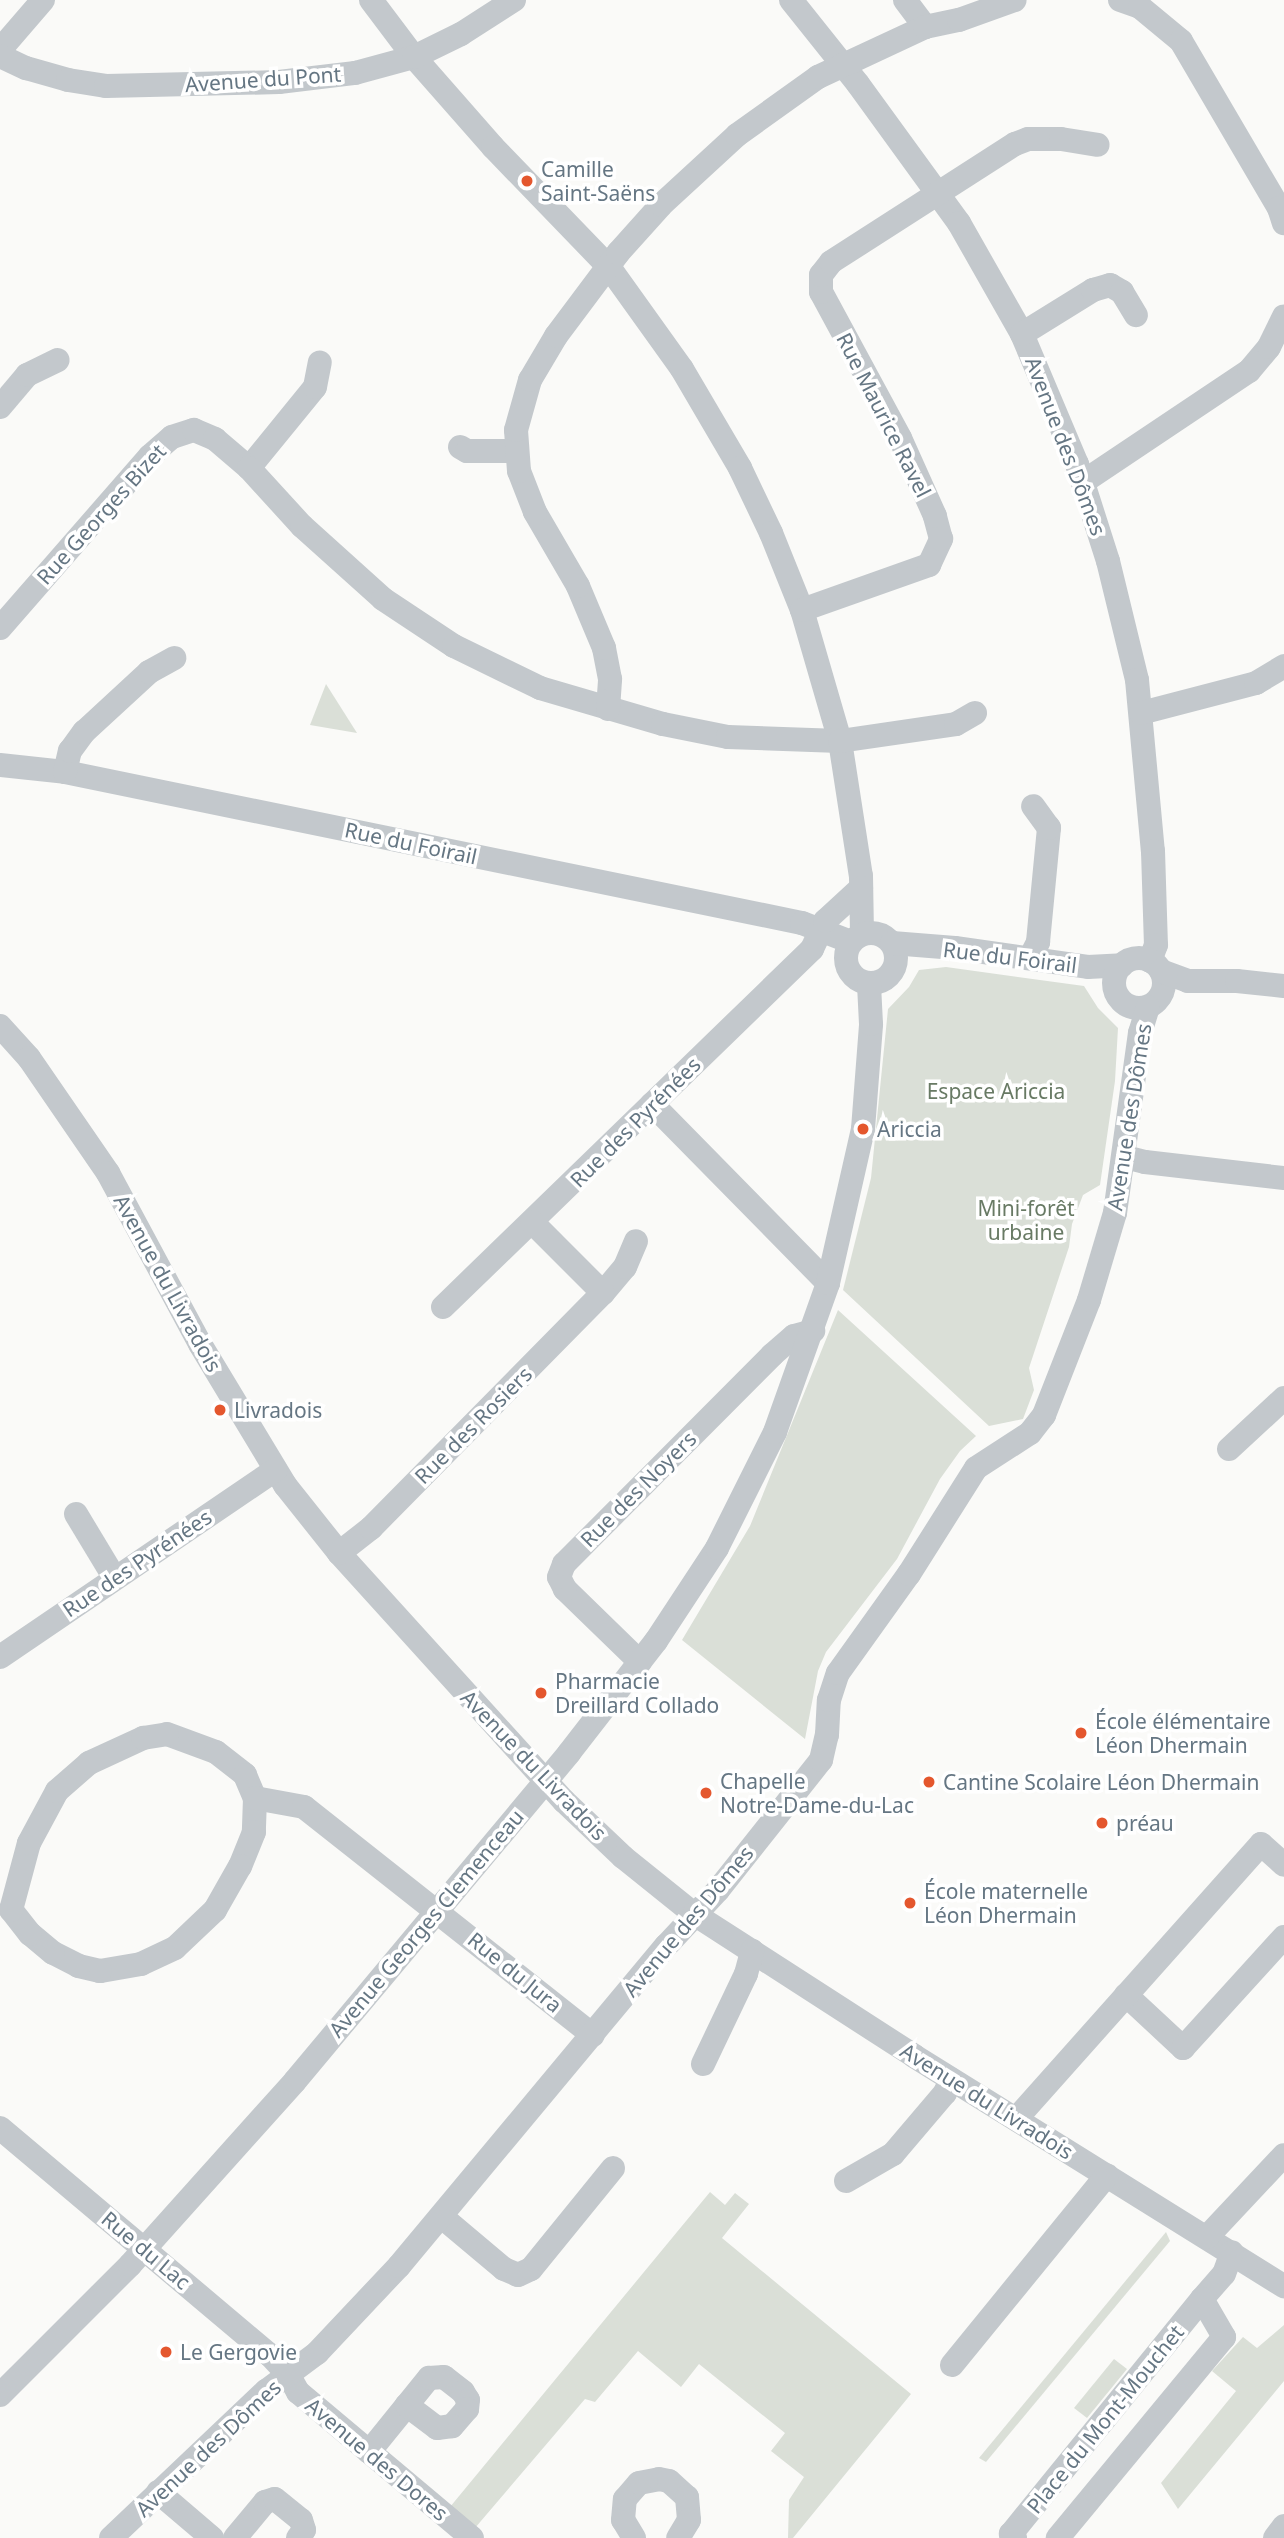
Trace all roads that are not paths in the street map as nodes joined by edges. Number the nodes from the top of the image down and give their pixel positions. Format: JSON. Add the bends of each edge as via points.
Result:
{"nodes":[{"id":1,"x":43,"y":0,"type":"edge"},
{"id":2,"x":371,"y":0,"type":"edge"},
{"id":3,"x":514,"y":0,"type":"edge"},
{"id":4,"x":791,"y":0,"type":"edge"},
{"id":5,"x":905,"y":0,"type":"edge"},
{"id":6,"x":1015,"y":0,"type":"edge"},
{"id":7,"x":1120,"y":0,"type":"edge"},
{"id":8,"x":925,"y":27,"type":"junction"},
{"id":9,"x":0,"y":50,"type":"edge"},
{"id":10,"x":0,"y":56,"type":"edge"},
{"id":11,"x":414,"y":57,"type":"junction"},
{"id":12,"x":843,"y":65,"type":"junction"},
{"id":13,"x":1098,"y":145,"type":"dead end"},
{"id":14,"x":939,"y":193,"type":"junction"},
{"id":15,"x":1284,"y":223,"type":"edge"},
{"id":16,"x":609,"y":267,"type":"junction"},
{"id":17,"x":1136,"y":315,"type":"dead end"},
{"id":18,"x":1284,"y":316,"type":"edge"},
{"id":19,"x":1022,"y":334,"type":"junction"},
{"id":20,"x":58,"y":360,"type":"dead end"},
{"id":21,"x":320,"y":362,"type":"dead end"},
{"id":22,"x":0,"y":407,"type":"edge"},
{"id":23,"x":460,"y":446,"type":"dead end"},
{"id":24,"x":516,"y":450,"type":"junction"},
{"id":25,"x":248,"y":468,"type":"junction"},
{"id":26,"x":1083,"y":482,"type":"junction"},
{"id":27,"x":802,"y":610,"type":"junction"},
{"id":28,"x":0,"y":628,"type":"edge"},
{"id":29,"x":174,"y":658,"type":"dead end"},
{"id":30,"x":1284,"y":666,"type":"edge"},
{"id":31,"x":608,"y":709,"type":"junction"},
{"id":32,"x":975,"y":713,"type":"dead end"},
{"id":33,"x":1141,"y":713,"type":"junction"},
{"id":34,"x":840,"y":741,"type":"junction"},
{"id":35,"x":0,"y":765,"type":"edge"},
{"id":36,"x":65,"y":772,"type":"junction"},
{"id":37,"x":1033,"y":806,"type":"dead end"},
{"id":38,"x":861,"y":888,"type":"junction"},
{"id":39,"x":819,"y":931,"type":"junction"},
{"id":40,"x":853,"y":946,"type":"junction"},
{"id":41,"x":894,"y":955,"type":"junction"},
{"id":42,"x":1030,"y":958,"type":"junction"},
{"id":43,"x":1122,"y":965,"type":"junction"},
{"id":44,"x":1088,"y":967,"type":"junction"},
{"id":45,"x":1155,"y":983,"type":"junction"},
{"id":46,"x":869,"y":984,"type":"junction"},
{"id":47,"x":1284,"y":986,"type":"edge"},
{"id":48,"x":1116,"y":991,"type":"junction"},
{"id":49,"x":0,"y":1026,"type":"edge"},
{"id":50,"x":652,"y":1104,"type":"junction"},
{"id":51,"x":1125,"y":1157,"type":"junction"},
{"id":52,"x":1284,"y":1178,"type":"edge"},
{"id":53,"x":532,"y":1222,"type":"junction"},
{"id":54,"x":636,"y":1241,"type":"dead end"},
{"id":55,"x":828,"y":1283,"type":"junction"},
{"id":56,"x":603,"y":1293,"type":"junction"},
{"id":57,"x":443,"y":1307,"type":"dead end"},
{"id":58,"x":813,"y":1331,"type":"junction"},
{"id":59,"x":1281,"y":1405,"type":"edge"},
{"id":60,"x":1229,"y":1449,"type":"dead end"},
{"id":61,"x":275,"y":1470,"type":"junction"},
{"id":62,"x":76,"y":1514,"type":"dead end"},
{"id":63,"x":339,"y":1553,"type":"junction"},
{"id":64,"x":114,"y":1577,"type":"junction"},
{"id":65,"x":2,"y":1652,"type":"edge"},
{"id":66,"x":640,"y":1662,"type":"junction"},
{"id":67,"x":545,"y":1781,"type":"junction"},
{"id":68,"x":255,"y":1798,"type":"junction"},
{"id":69,"x":1284,"y":1865,"type":"edge"},
{"id":70,"x":5,"y":1909,"type":"edge"},
{"id":71,"x":437,"y":1910,"type":"junction"},
{"id":72,"x":694,"y":1914,"type":"junction"},
{"id":73,"x":1284,"y":1937,"type":"edge"},
{"id":74,"x":752,"y":1951,"type":"junction"},
{"id":75,"x":1126,"y":1995,"type":"junction"},
{"id":76,"x":593,"y":2035,"type":"junction"},
{"id":77,"x":703,"y":2064,"type":"dead end"},
{"id":78,"x":951,"y":2079,"type":"junction"},
{"id":79,"x":1016,"y":2119,"type":"junction"},
{"id":80,"x":0,"y":2128,"type":"edge"},
{"id":81,"x":1284,"y":2155,"type":"edge"},
{"id":82,"x":613,"y":2168,"type":"dead end"},
{"id":83,"x":1107,"y":2175,"type":"junction"},
{"id":84,"x":846,"y":2182,"type":"dead end"},
{"id":85,"x":442,"y":2217,"type":"junction"},
{"id":86,"x":1207,"y":2237,"type":"junction"},
{"id":87,"x":145,"y":2249,"type":"junction"},
{"id":88,"x":1232,"y":2252,"type":"junction"},
{"id":89,"x":1284,"y":2286,"type":"edge"},
{"id":90,"x":1202,"y":2299,"type":"junction"},
{"id":91,"x":952,"y":2365,"type":"dead end"},
{"id":92,"x":289,"y":2374,"type":"junction"},
{"id":93,"x":0,"y":2395,"type":"edge"},
{"id":94,"x":407,"y":2404,"type":"dead end"},
{"id":95,"x":369,"y":2452,"type":"junction"},
{"id":96,"x":158,"y":2492,"type":"junction"},
{"id":97,"x":1284,"y":2526,"type":"edge"},
{"id":98,"x":111,"y":2538,"type":"edge"},
{"id":99,"x":212,"y":2538,"type":"edge"},
{"id":100,"x":235,"y":2538,"type":"edge"},
{"id":101,"x":298,"y":2538,"type":"edge"},
{"id":102,"x":472,"y":2538,"type":"edge"},
{"id":103,"x":634,"y":2538,"type":"edge"},
{"id":104,"x":678,"y":2538,"type":"edge"},
{"id":105,"x":1015,"y":2538,"type":"edge"},
{"id":106,"x":1058,"y":2538,"type":"edge"},
{"id":107,"x":1275,"y":2538,"type":"edge"}],
"edges":[{"from":1,"to":9,"type":"street"},
{"from":2,"to":11,"type":"street"},
{"from":3,"to":11,"type":"street","name":"Avenue du Pont"},
{"from":4,"to":12,"type":"street","name":"Avenue des Dômes"},
{"from":5,"to":8,"type":"street"},
{"from":6,"to":8,"type":"street"},
{"from":7,"to":15,"type":"street","via":[[1140,7],[1181,41]]},
{"from":8,"to":12,"type":"street"},
{"from":10,"to":11,"type":"street","name":"Avenue du Pont","via":[[68,80],[106,86],[279,82],[355,73]]},
{"from":11,"to":16,"type":"street"},
{"from":12,"to":14,"type":"street","name":"Avenue des Dômes"},
{"from":12,"to":16,"type":"street","via":[[818,77],[702,164]]},
{"from":13,"to":14,"type":"street","name":"Rue Maurice Ravel","via":[[1028,139]]},
{"from":14,"to":19,"type":"street","name":"Avenue des Dômes"},
{"from":14,"to":27,"type":"street","name":"Rue Maurice Ravel","via":[[831,262],[821,275],[821,292],[900,438],[941,539],[929,565]]},
{"from":16,"to":24,"type":"street","via":[[556,336],[530,380],[519,414]]},
{"from":16,"to":27,"type":"street","via":[[711,416],[771,533]]},
{"from":17,"to":19,"type":"street","via":[[1122,292],[1110,285],[1093,290]]},
{"from":18,"to":26,"type":"street","via":[[1249,371]]},
{"from":19,"to":26,"type":"street","name":"Avenue des Dômes"},
{"from":20,"to":22,"type":"street","via":[[27,375]]},
{"from":21,"to":25,"type":"street","via":[[315,387]]},
{"from":23,"to":24,"type":"street","via":[[467,451]]},
{"from":24,"to":31,"type":"street","via":[[535,512],[578,586],[604,648],[610,679]]},
{"from":25,"to":28,"type":"street","name":"Rue Georges Bizet","via":[[215,439],[194,430],[172,437],[141,465]]},
{"from":25,"to":31,"type":"street","name":"Rue Georges Bizet","via":[[302,526],[383,599],[454,646],[540,688]]},
{"from":26,"to":33,"type":"street","name":"Avenue des Dômes","via":[[1108,561]]},
{"from":27,"to":34,"type":"street"},
{"from":29,"to":36,"type":"street","via":[[149,672],[84,733],[70,751]]},
{"from":30,"to":33,"type":"street","via":[[1256,682]]},
{"from":31,"to":34,"type":"street","name":"Rue Georges Bizet","via":[[728,737]]},
{"from":32,"to":34,"type":"street","name":"Rue Georges Bizet","via":[[956,724]]},
{"from":33,"to":45,"type":"street","name":"Avenue des Dômes","via":[[1153,850]]},
{"from":34,"to":38,"type":"street"},
{"from":35,"to":36,"type":"street","name":"Rue du Foirail"},
{"from":36,"to":39,"type":"street","name":"Rue du Foirail","via":[[802,923]]},
{"from":37,"to":42,"type":"street","via":[[1049,828],[1038,942]]},
{"from":38,"to":39,"type":"street"},
{"from":38,"to":40,"type":"street"},
{"from":39,"to":40,"type":"street","name":"Rue du Foirail"},
{"from":39,"to":50,"type":"street","name":"Rue des Pyrénées","via":[[812,949]]},
{"from":40,"to":41,"type":"street","via":[[879,933]]},
{"from":40,"to":46,"type":"street","via":[[854,977]]},
{"from":41,"to":42,"type":"street","name":"Rue du Foirail","via":[[915,960],[932,948]]},
{"from":41,"to":46,"type":"street","via":[[885,980]]},
{"from":42,"to":44,"type":"street","name":"Rue du Foirail"},
{"from":43,"to":44,"type":"street","name":"Rue du Foirail"},
{"from":43,"to":45,"type":"street","name":"Rue du Foirail","via":[[1130,960]]},
{"from":43,"to":48,"type":"street","via":[[1115,978]]},
{"from":44,"to":48,"type":"street","name":"Rue du Foirail"},
{"from":45,"to":47,"type":"street","via":[[1237,981]]},
{"from":45,"to":48,"type":"street","name":"Rue du Foirail","via":[[1132,1007]]},
{"from":45,"to":51,"type":"street","name":"Avenue des Dômes","via":[[1140,1033]]},
{"from":46,"to":55,"type":"street","name":"Avenue Georges Clemenceau","via":[[863,1129]]},
{"from":49,"to":61,"type":"street","name":"Avenue du Livradois","via":[[29,1058],[108,1173],[200,1344]]},
{"from":50,"to":53,"type":"street","name":"Rue des Pyrénées"},
{"from":50,"to":55,"type":"street"},
{"from":51,"to":52,"type":"street"},
{"from":51,"to":72,"type":"street","name":"Avenue des Dômes","via":[[1103,1260],[1044,1415],[1030,1433],[986,1459],[964,1483],[909,1574],[838,1673],[829,1700],[821,1760]]},
{"from":53,"to":56,"type":"street"},
{"from":53,"to":57,"type":"street","name":"Rue des Pyrénées"},
{"from":54,"to":56,"type":"street","name":"Rue des Rosiers","via":[[625,1267]]},
{"from":55,"to":58,"type":"street","name":"Avenue Georges Clemenceau"},
{"from":56,"to":63,"type":"street","name":"Rue des Rosiers","via":[[371,1528]]},
{"from":58,"to":66,"type":"street","name":"Avenue Georges Clemenceau","via":[[742,1503],[694,1585]]},
{"from":58,"to":66,"type":"street","name":"Rue des Noyers","via":[[794,1336],[772,1355],[564,1564],[559,1577],[565,1589]]},
{"from":59,"to":60,"type":"street"},
{"from":61,"to":63,"type":"street","name":"Avenue du Livradois"},
{"from":61,"to":64,"type":"street","name":"Rue des Pyrénées"},
{"from":62,"to":64,"type":"street"},
{"from":63,"to":67,"type":"street","name":"Avenue du Livradois"},
{"from":64,"to":65,"type":"street","name":"Rue des Pyrénées"},
{"from":66,"to":67,"type":"street","name":"Avenue Georges Clemenceau"},
{"from":67,"to":71,"type":"street","name":"Avenue Georges Clemenceau"},
{"from":67,"to":72,"type":"street","name":"Avenue du Livradois","via":[[623,1857]]},
{"from":68,"to":70,"type":"street","via":[[244,1775],[216,1752],[191,1742],[167,1734],[117,1749],[89,1763],[57,1791],[29,1843]]},
{"from":68,"to":70,"type":"street","via":[[254,1832],[215,1910],[176,1948],[141,1964],[100,1971],[79,1966],[53,1953]]},
{"from":68,"to":71,"type":"street","name":"Rue du Jura","via":[[304,1807]]},
{"from":69,"to":75,"type":"street","via":[[1261,1844]]},
{"from":71,"to":76,"type":"street","name":"Rue du Jura"},
{"from":71,"to":87,"type":"street","name":"Avenue Georges Clemenceau","via":[[279,2100]]},
{"from":72,"to":74,"type":"street","name":"Avenue du Livradois"},
{"from":72,"to":76,"type":"street","name":"Avenue des Dômes"},
{"from":73,"to":75,"type":"street","via":[[1183,2048]]},
{"from":74,"to":77,"type":"street","via":[[746,1975]]},
{"from":74,"to":78,"type":"street","name":"Avenue du Livradois"},
{"from":75,"to":79,"type":"street"},
{"from":76,"to":85,"type":"street","name":"Avenue des Dômes"},
{"from":78,"to":79,"type":"street","name":"Avenue du Livradois"},
{"from":78,"to":84,"type":"street","via":[[945,2093],[893,2154]]},
{"from":79,"to":83,"type":"street","name":"Avenue du Livradois"},
{"from":80,"to":87,"type":"street","name":"Rue du Lac"},
{"from":81,"to":86,"type":"street"},
{"from":82,"to":85,"type":"street","via":[[531,2269],[518,2275],[504,2269]]},
{"from":83,"to":86,"type":"street","name":"Avenue du Livradois"},
{"from":83,"to":91,"type":"street"},
{"from":85,"to":92,"type":"street","name":"Avenue des Dômes","via":[[317,2353]]},
{"from":86,"to":88,"type":"street","name":"Avenue du Livradois"},
{"from":87,"to":92,"type":"street","name":"Rue du Lac"},
{"from":87,"to":93,"type":"street","name":"Avenue Georges Clemenceau"},
{"from":88,"to":89,"type":"street","name":"Avenue du Livradois"},
{"from":88,"to":90,"type":"street","name":"Place du Mont-Mouchet","via":[[1224,2274]]},
{"from":90,"to":105,"type":"street","name":"Place du Mont-Mouchet","via":[[1011,2534]]},
{"from":90,"to":106,"type":"street","name":"Place du Mont-Mouchet","via":[[1224,2337]]},
{"from":92,"to":95,"type":"street","name":"Avenue des Dores","via":[[298,2392]]},
{"from":92,"to":96,"type":"street","name":"Avenue des Dômes","via":[[266,2390]]},
{"from":94,"to":95,"type":"street"},
{"from":95,"to":102,"type":"street","name":"Avenue des Dores"},
{"from":96,"to":98,"type":"street","name":"Avenue des Dômes"},
{"from":96,"to":99,"type":"street"},
{"from":97,"to":107,"type":"street"},
{"from":100,"to":101,"type":"street","via":[[265,2502],[275,2499],[301,2520],[304,2530]]},
{"from":103,"to":104,"type":"street","via":[[623,2520],[625,2499],[639,2483],[659,2479],[670,2481],[687,2497],[689,2520]]}]}
